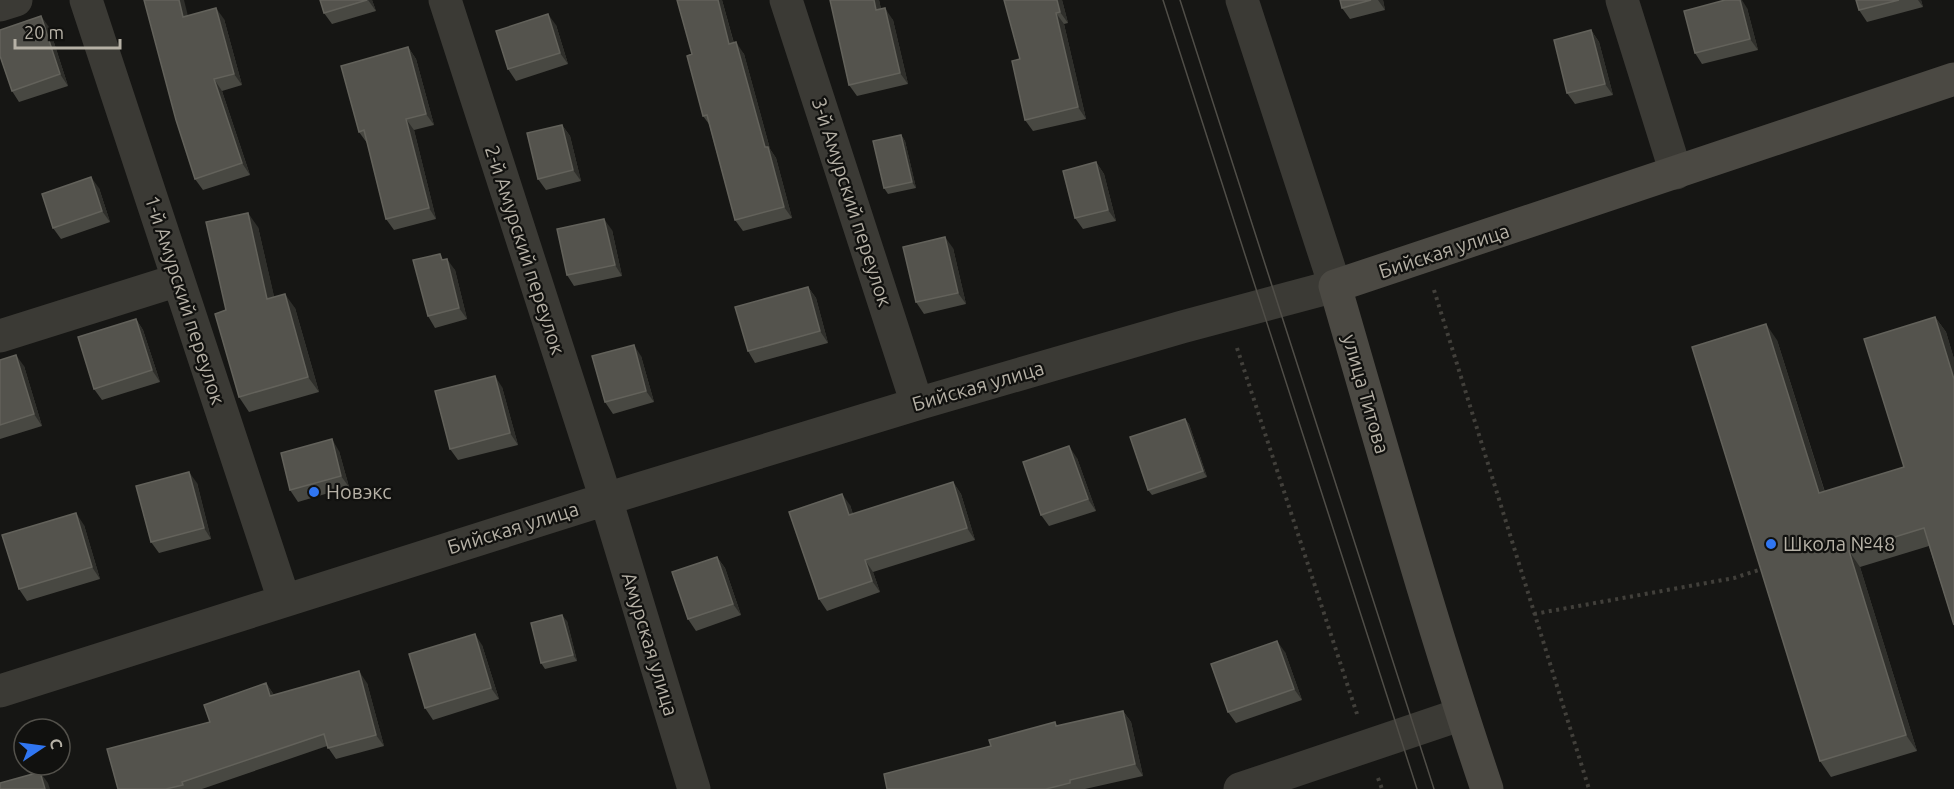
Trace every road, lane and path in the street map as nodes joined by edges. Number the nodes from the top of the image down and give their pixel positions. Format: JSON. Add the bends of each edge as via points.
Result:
{"nodes":[{"id":1,"x":16,"y":0,"type":"edge"},
{"id":2,"x":86,"y":0,"type":"edge"},
{"id":3,"x":445,"y":0,"type":"edge"},
{"id":4,"x":786,"y":0,"type":"edge"},
{"id":5,"x":1242,"y":0,"type":"edge"},
{"id":6,"x":1623,"y":0,"type":"edge"},
{"id":7,"x":0,"y":5,"type":"edge"},
{"id":8,"x":1954,"y":79,"type":"edge"},
{"id":9,"x":1676,"y":173,"type":"junction"},
{"id":10,"x":1424,"y":258,"type":"junction"},
{"id":11,"x":178,"y":280,"type":"junction"},
{"id":12,"x":1335,"y":286,"type":"junction"},
{"id":13,"x":1226,"y":315,"type":"junction"},
{"id":14,"x":0,"y":336,"type":"edge"},
{"id":15,"x":917,"y":404,"type":"junction"},
{"id":16,"x":606,"y":499,"type":"junction"},
{"id":17,"x":1766,"y":568,"type":"edge"},
{"id":18,"x":284,"y":600,"type":"junction"},
{"id":19,"x":1534,"y":614,"type":"junction"},
{"id":20,"x":0,"y":691,"type":"edge"},
{"id":21,"x":1461,"y":714,"type":"junction"},
{"id":22,"x":1367,"y":746,"type":"junction"},
{"id":23,"x":694,"y":789,"type":"edge"},
{"id":24,"x":1240,"y":789,"type":"edge"},
{"id":25,"x":1382,"y":789,"type":"edge"},
{"id":26,"x":1487,"y":789,"type":"edge"},
{"id":27,"x":1589,"y":789,"type":"edge"}],
"edges":[{"from":1,"to":7,"type":"street"},
{"from":2,"to":11,"type":"street","name":"1-й Амурский переулок"},
{"from":3,"to":16,"type":"street","name":"2-й Амурский переулок"},
{"from":4,"to":15,"type":"street","name":"3-й Амурский переулок"},
{"from":5,"to":12,"type":"street","name":"улица Титова"},
{"from":6,"to":9,"type":"street"},
{"from":8,"to":9,"type":"street","name":"Бийская улица"},
{"from":9,"to":10,"type":"street","name":"Бийская улица"},
{"from":10,"to":12,"type":"street","name":"Бийская улица"},
{"from":10,"to":19,"type":"path"},
{"from":11,"to":14,"type":"street"},
{"from":11,"to":18,"type":"street","name":"1-й Амурский переулок"},
{"from":12,"to":13,"type":"street","name":"Бийская улица"},
{"from":12,"to":21,"type":"street","name":"улица Титова"},
{"from":13,"to":15,"type":"street","name":"Бийская улица"},
{"from":13,"to":22,"type":"path"},
{"from":15,"to":16,"type":"street","name":"Бийская улица"},
{"from":16,"to":18,"type":"street","name":"Бийская улица"},
{"from":16,"to":23,"type":"street","name":"Амурская улица"},
{"from":17,"to":19,"type":"path","via":[[1734,578]]},
{"from":18,"to":20,"type":"street","name":"Бийская улица"},
{"from":19,"to":27,"type":"path"},
{"from":21,"to":22,"type":"street"},
{"from":21,"to":26,"type":"street","name":"улица Титова"},
{"from":22,"to":24,"type":"street"},
{"from":22,"to":25,"type":"path"}]}
